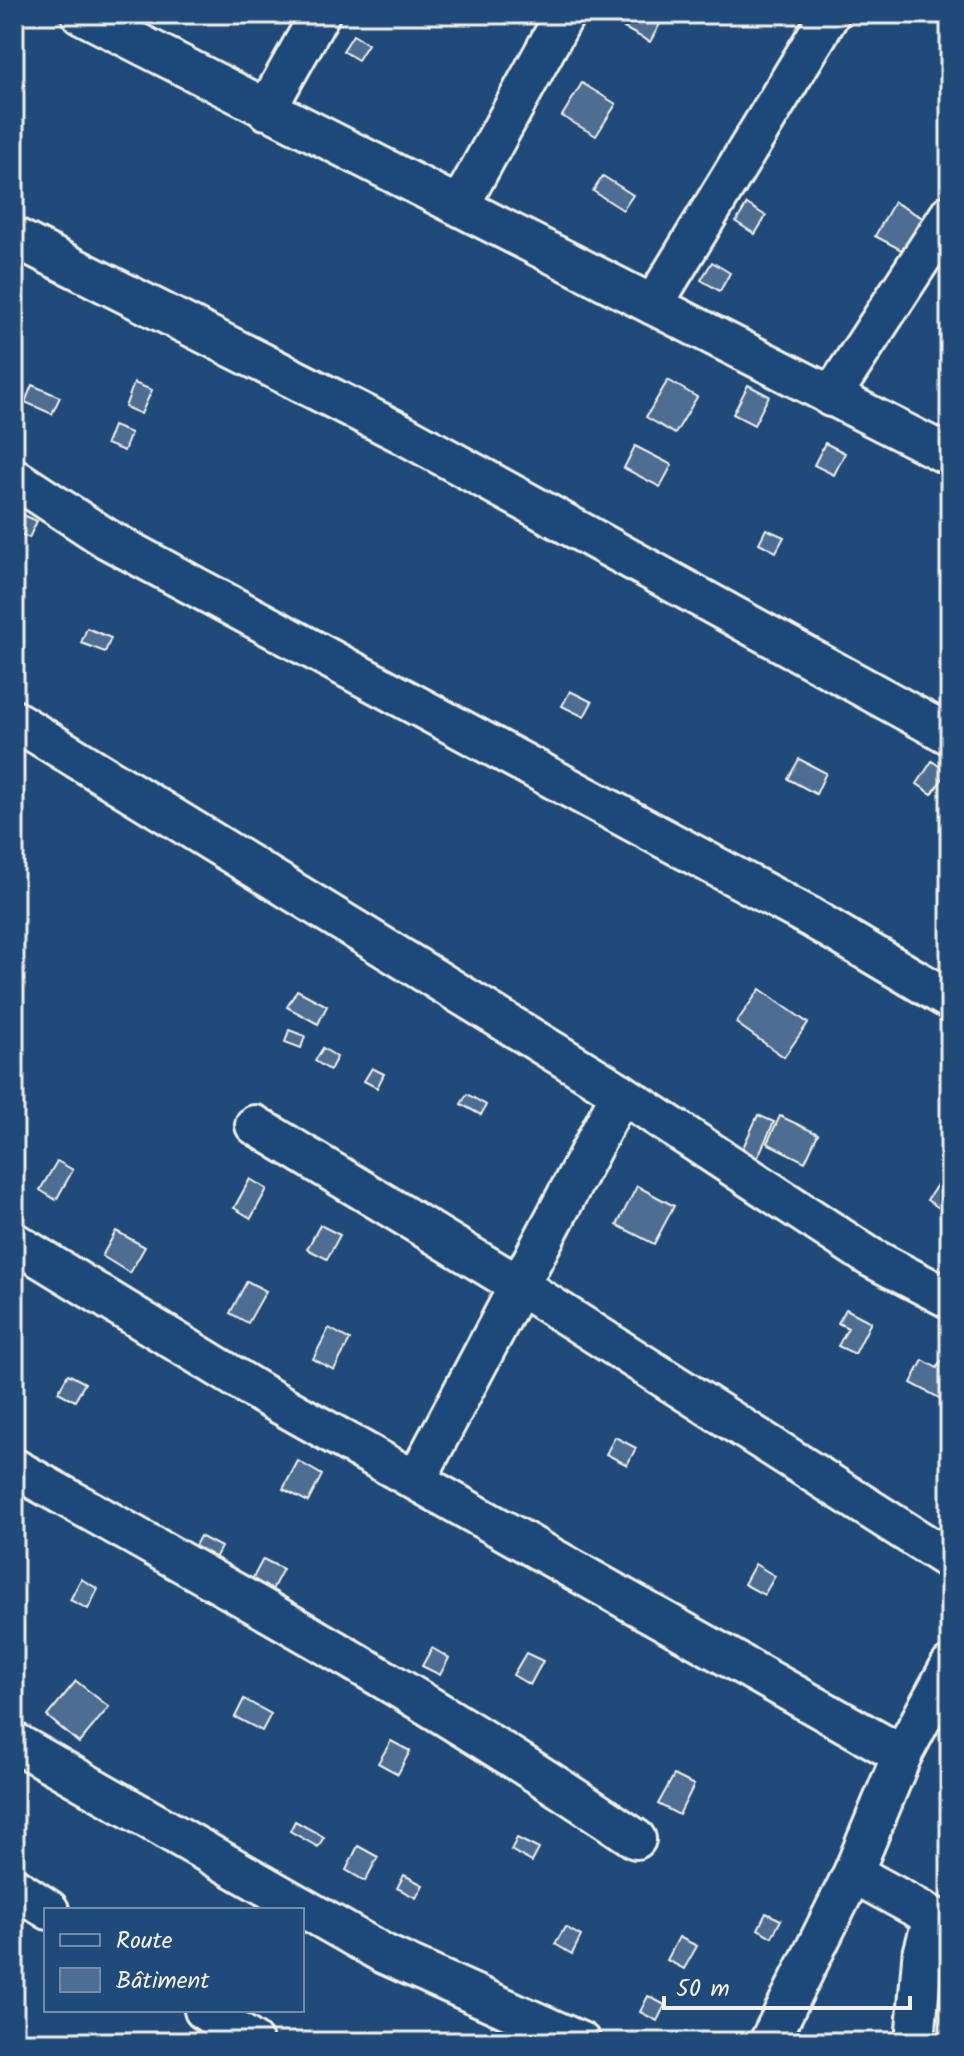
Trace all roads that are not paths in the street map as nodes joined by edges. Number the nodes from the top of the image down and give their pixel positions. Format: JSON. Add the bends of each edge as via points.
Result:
{"nodes":[{"id":1,"x":320,"y":14,"type":"edge"},
{"id":2,"x":565,"y":14,"type":"edge"},
{"id":3,"x":830,"y":14,"type":"edge"},
{"id":4,"x":94,"y":17,"type":"edge"},
{"id":5,"x":266,"y":110,"type":"junction"},
{"id":6,"x":460,"y":205,"type":"junction"},
{"id":7,"x":950,"y":214,"type":"edge"},
{"id":8,"x":14,"y":237,"type":"edge"},
{"id":9,"x":653,"y":305,"type":"junction"},
{"id":10,"x":831,"y":397,"type":"junction"},
{"id":11,"x":950,"y":456,"type":"edge"},
{"id":12,"x":14,"y":478,"type":"edge"},
{"id":13,"x":14,"y":720,"type":"edge"},
{"id":14,"x":950,"y":735,"type":"edge"},
{"id":15,"x":950,"y":1000,"type":"edge"},
{"id":16,"x":621,"y":1093,"type":"junction"},
{"id":17,"x":255,"y":1125,"type":"dead end"},
{"id":18,"x":14,"y":1242,"type":"edge"},
{"id":19,"x":520,"y":1286,"type":"junction"},
{"id":20,"x":950,"y":1299,"type":"edge"},
{"id":21,"x":14,"y":1468,"type":"edge"},
{"id":22,"x":416,"y":1480,"type":"junction"},
{"id":23,"x":950,"y":1560,"type":"edge"},
{"id":24,"x":950,"y":1666,"type":"edge"},
{"id":25,"x":14,"y":1742,"type":"edge"},
{"id":26,"x":902,"y":1755,"type":"junction"},
{"id":27,"x":636,"y":1839,"type":"dead end"},
{"id":28,"x":853,"y":1873,"type":"junction"},
{"id":29,"x":14,"y":1887,"type":"edge"},
{"id":30,"x":46,"y":1908,"type":"edge"},
{"id":31,"x":304,"y":1908,"type":"edge"},
{"id":32,"x":304,"y":1908,"type":"edge"},
{"id":33,"x":941,"y":1922,"type":"edge"},
{"id":34,"x":207,"y":2012,"type":"edge"},
{"id":35,"x":253,"y":2042,"type":"edge"},
{"id":36,"x":581,"y":2042,"type":"edge"},
{"id":37,"x":769,"y":2042,"type":"edge"},
{"id":38,"x":915,"y":2042,"type":"edge"}],
"edges":[{"from":1,"to":5,"type":"street"},
{"from":2,"to":6,"type":"street"},
{"from":3,"to":9,"type":"street"},
{"from":4,"to":5,"type":"street"},
{"from":5,"to":6,"type":"street"},
{"from":6,"to":9,"type":"street"},
{"from":7,"to":10,"type":"street"},
{"from":8,"to":14,"type":"street","via":[[401,433]]},
{"from":9,"to":10,"type":"street"},
{"from":10,"to":11,"type":"street"},
{"from":12,"to":15,"type":"street","via":[[107,539],[810,917]]},
{"from":13,"to":16,"type":"street"},
{"from":16,"to":19,"type":"street"},
{"from":16,"to":20,"type":"street","via":[[870,1257]]},
{"from":17,"to":19,"type":"street"},
{"from":18,"to":22,"type":"street","via":[[262,1394]]},
{"from":19,"to":22,"type":"street"},
{"from":19,"to":23,"type":"street"},
{"from":21,"to":27,"type":"street","via":[[306,1634],[549,1779]]},
{"from":22,"to":26,"type":"street"},
{"from":24,"to":26,"type":"street"},
{"from":25,"to":32,"type":"street"},
{"from":26,"to":28,"type":"street"},
{"from":28,"to":33,"type":"street"},
{"from":28,"to":37,"type":"street"},
{"from":29,"to":30,"type":"street"},
{"from":31,"to":36,"type":"street","via":[[384,1954]]},
{"from":33,"to":38,"type":"street","via":[[922,1958]]},
{"from":34,"to":35,"type":"street"}]}
